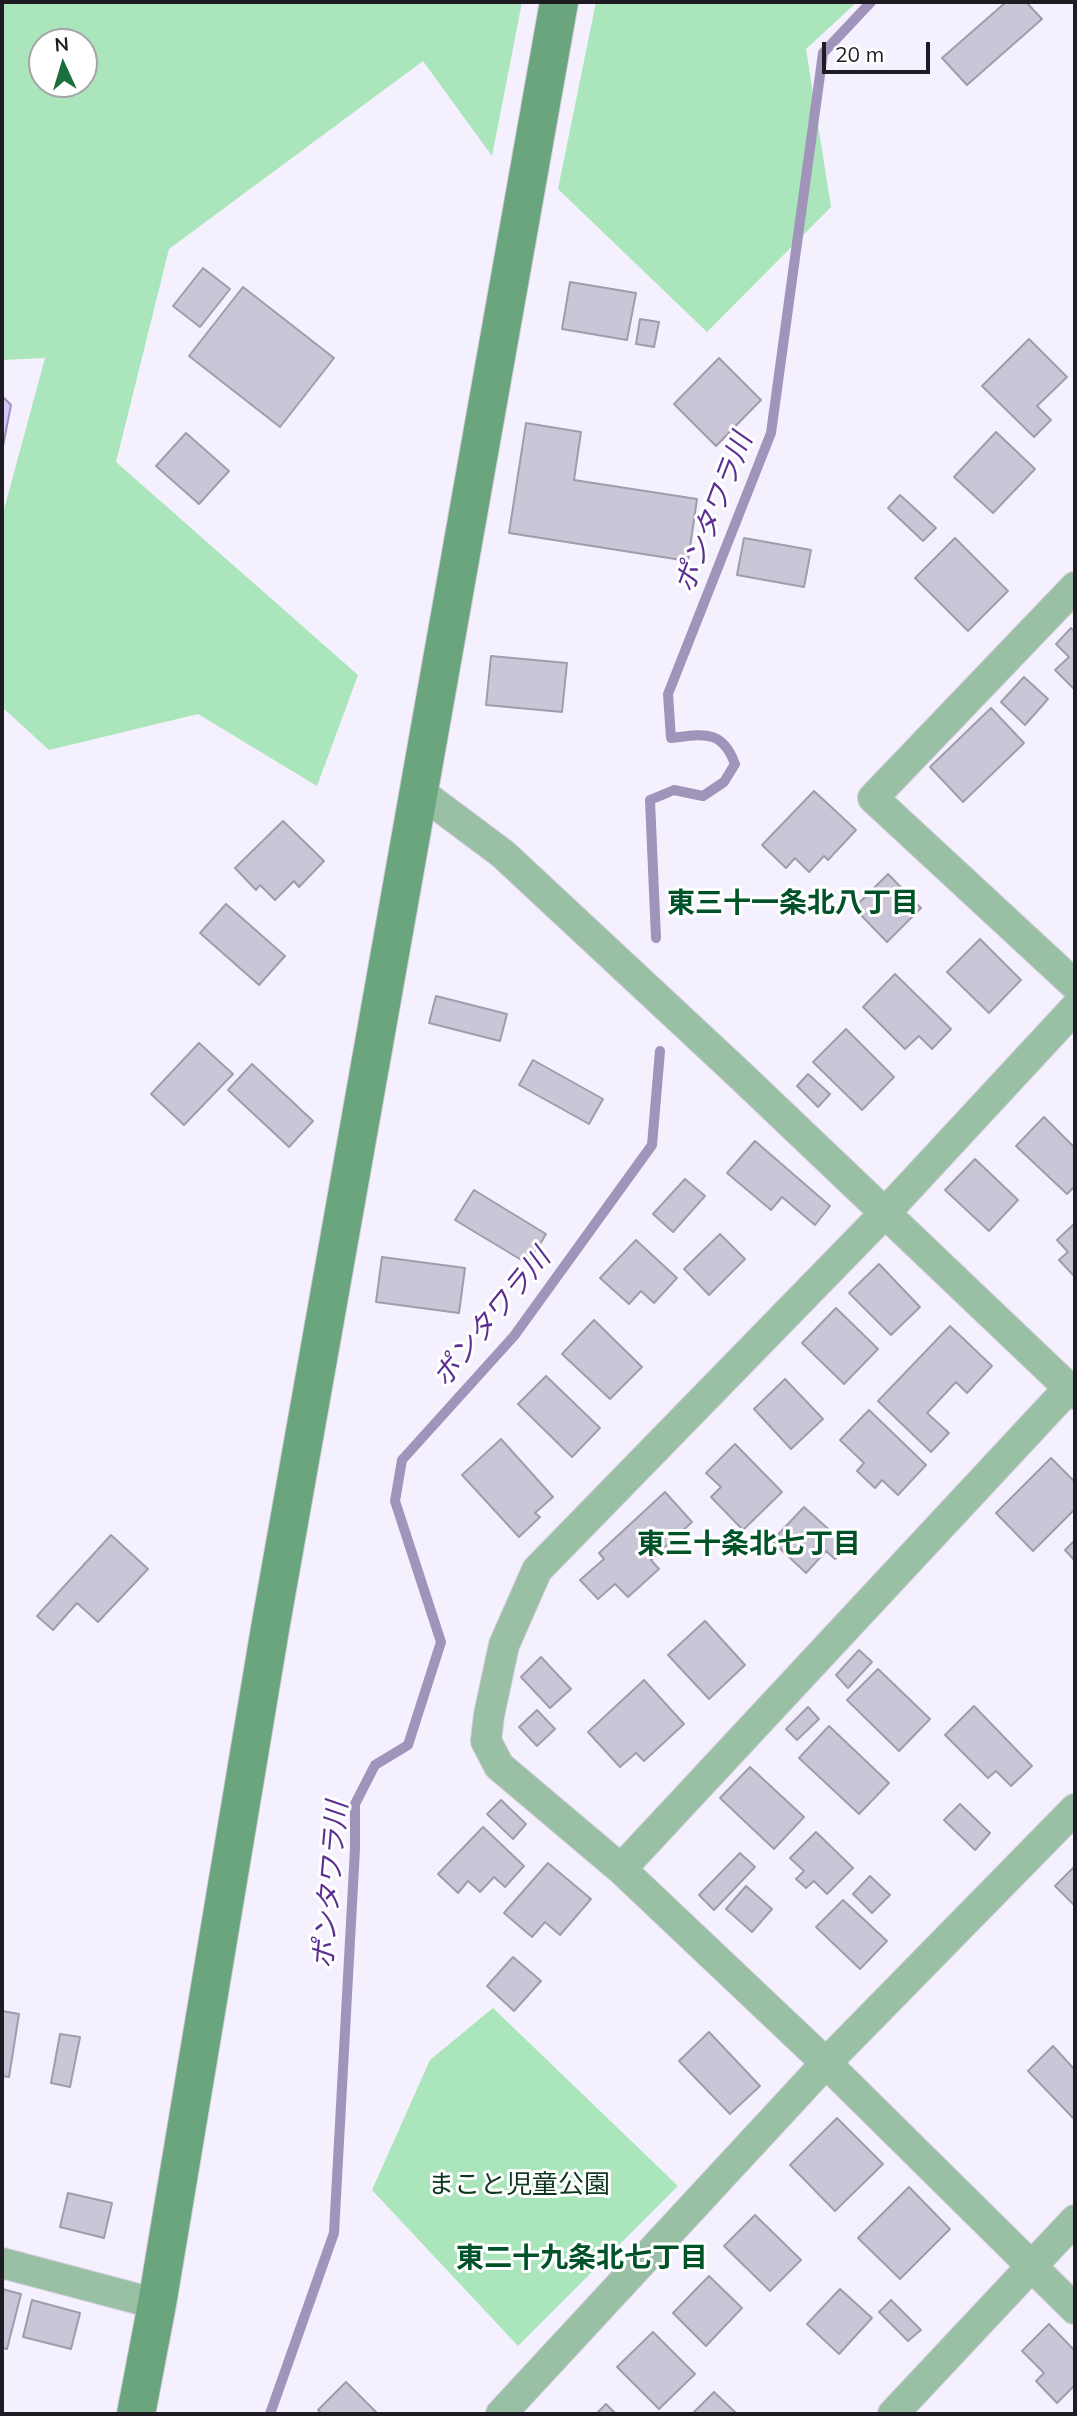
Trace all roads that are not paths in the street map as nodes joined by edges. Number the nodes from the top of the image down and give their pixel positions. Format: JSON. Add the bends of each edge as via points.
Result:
{"nodes":[{"id":1,"x":559,"y":2,"type":"edge"},
{"id":2,"x":1075,"y":587,"type":"edge"},
{"id":3,"x":420,"y":792,"type":"junction"},
{"id":4,"x":1075,"y":985,"type":"edge"},
{"id":5,"x":1075,"y":1008,"type":"edge"},
{"id":6,"x":885,"y":1213,"type":"junction"},
{"id":7,"x":1072,"y":1391,"type":"edge"},
{"id":8,"x":1075,"y":1809,"type":"edge"},
{"id":9,"x":621,"y":1869,"type":"junction"},
{"id":10,"x":825,"y":2063,"type":"junction"},
{"id":11,"x":1075,"y":2220,"type":"edge"},
{"id":12,"x":2,"y":2263,"type":"edge"},
{"id":13,"x":1032,"y":2265,"type":"junction"},
{"id":14,"x":157,"y":2304,"type":"junction"},
{"id":15,"x":1075,"y":2309,"type":"edge"},
{"id":16,"x":136,"y":2414,"type":"edge"},
{"id":17,"x":501,"y":2414,"type":"edge"},
{"id":18,"x":893,"y":2414,"type":"edge"}],
"edges":[{"from":1,"to":3,"type":"street"},
{"from":2,"to":4,"type":"street","via":[[873,798]]},
{"from":3,"to":6,"type":"street","via":[[503,854]]},
{"from":3,"to":14,"type":"street","via":[[271,1623]]},
{"from":5,"to":6,"type":"street"},
{"from":6,"to":7,"type":"street"},
{"from":6,"to":9,"type":"street","via":[[537,1570],[504,1645],[486,1741],[499,1766]]},
{"from":7,"to":9,"type":"street"},
{"from":8,"to":10,"type":"street"},
{"from":9,"to":10,"type":"street"},
{"from":10,"to":13,"type":"street"},
{"from":10,"to":17,"type":"street"},
{"from":11,"to":13,"type":"street"},
{"from":12,"to":14,"type":"street"},
{"from":13,"to":15,"type":"street"},
{"from":13,"to":18,"type":"street"},
{"from":14,"to":16,"type":"street"}]}
